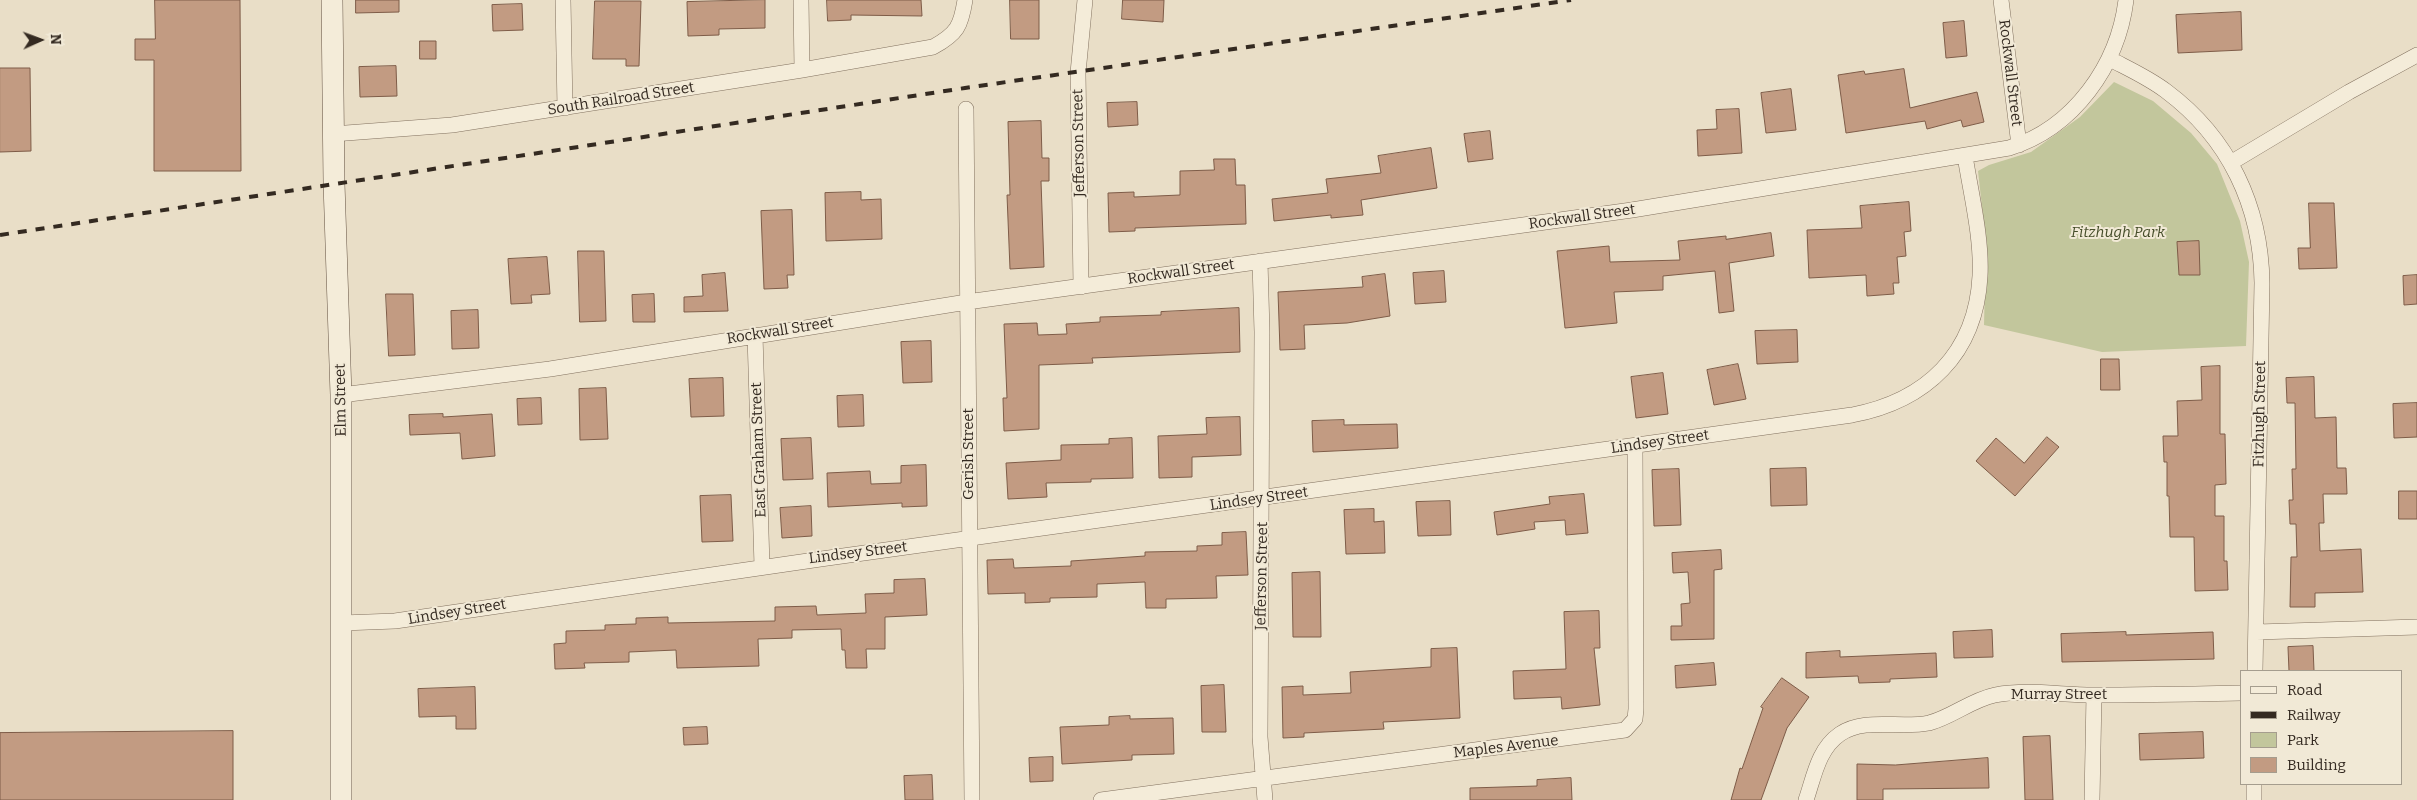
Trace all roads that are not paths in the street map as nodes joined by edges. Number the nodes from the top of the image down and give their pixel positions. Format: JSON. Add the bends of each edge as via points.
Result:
{"nodes":[{"id":1,"x":332,"y":0,"type":"edge"},
{"id":2,"x":563,"y":0,"type":"edge"},
{"id":3,"x":801,"y":0,"type":"edge"},
{"id":4,"x":965,"y":0,"type":"edge"},
{"id":5,"x":1085,"y":0,"type":"edge"},
{"id":6,"x":2001,"y":0,"type":"edge"},
{"id":7,"x":2126,"y":0,"type":"edge"},
{"id":8,"x":2417,"y":55,"type":"edge"},
{"id":9,"x":2110,"y":59,"type":"junction"},
{"id":10,"x":802,"y":70,"type":"junction"},
{"id":11,"x":564,"y":108,"type":"junction"},
{"id":12,"x":966,"y":108,"type":"dead end"},
{"id":13,"x":333,"y":134,"type":"junction"},
{"id":14,"x":2019,"y":145,"type":"junction"},
{"id":15,"x":1965,"y":156,"type":"junction"},
{"id":16,"x":2232,"y":162,"type":"junction"},
{"id":17,"x":1260,"y":261,"type":"junction"},
{"id":18,"x":1081,"y":286,"type":"junction"},
{"id":19,"x":967,"y":302,"type":"junction"},
{"id":20,"x":755,"y":335,"type":"junction"},
{"id":21,"x":342,"y":395,"type":"junction"},
{"id":22,"x":1635,"y":446,"type":"junction"},
{"id":23,"x":1262,"y":498,"type":"junction"},
{"id":24,"x":969,"y":539,"type":"junction"},
{"id":25,"x":762,"y":566,"type":"junction"},
{"id":26,"x":342,"y":623,"type":"junction"},
{"id":27,"x":2417,"y":627,"type":"edge"},
{"id":28,"x":2257,"y":632,"type":"junction"},
{"id":29,"x":2254,"y":670,"type":"edge"},
{"id":30,"x":2240,"y":693,"type":"edge"},
{"id":31,"x":2094,"y":695,"type":"junction"},
{"id":32,"x":1264,"y":779,"type":"junction"},
{"id":33,"x":2254,"y":785,"type":"edge"},
{"id":34,"x":341,"y":800,"type":"edge"},
{"id":35,"x":972,"y":800,"type":"edge"},
{"id":36,"x":1101,"y":800,"type":"edge"},
{"id":37,"x":1265,"y":800,"type":"edge"},
{"id":38,"x":1806,"y":800,"type":"edge"},
{"id":39,"x":2092,"y":800,"type":"edge"},
{"id":40,"x":2254,"y":800,"type":"edge"}],
"edges":[{"from":1,"to":13,"type":"main road","name":"Elm Street"},
{"from":2,"to":11,"type":"street"},
{"from":3,"to":10,"type":"street"},
{"from":4,"to":10,"type":"street","name":"South Railroad Street","via":[[961,23],[949,39],[933,47]]},
{"from":5,"to":18,"type":"street","name":"Jefferson Street","via":[[1078,73]]},
{"from":6,"to":14,"type":"street","name":"Rockwall Street"},
{"from":7,"to":9,"type":"street","name":"Rockwall Street"},
{"from":8,"to":16,"type":"street"},
{"from":9,"to":14,"type":"street","name":"Rockwall Street","via":[[2079,102],[2046,130]]},
{"from":9,"to":16,"type":"street","name":"Fitzhugh Street","via":[[2174,98],[2208,130]]},
{"from":10,"to":11,"type":"street","name":"South Railroad Street"},
{"from":11,"to":13,"type":"street","name":"South Railroad Street","via":[[452,125]]},
{"from":12,"to":19,"type":"street","name":"Gerish Street"},
{"from":13,"to":21,"type":"main road","name":"Elm Street"},
{"from":14,"to":15,"type":"street","name":"Rockwall Street"},
{"from":15,"to":17,"type":"street","name":"Rockwall Street","via":[[1632,210]]},
{"from":15,"to":22,"type":"street","name":"Lindsey Street","via":[[1979,252],[1979,287],[1965,335],[1946,365],[1926,385],[1904,399],[1865,412]]},
{"from":16,"to":28,"type":"street","name":"Fitzhugh Street","via":[[2255,221],[2262,268]]},
{"from":17,"to":18,"type":"street","name":"Rockwall Street"},
{"from":17,"to":23,"type":"street","name":"Jefferson Street"},
{"from":18,"to":19,"type":"street","name":"Rockwall Street"},
{"from":19,"to":20,"type":"street","name":"Rockwall Street"},
{"from":19,"to":24,"type":"street","name":"Gerish Street"},
{"from":20,"to":21,"type":"street","name":"Rockwall Street","via":[[550,368]]},
{"from":20,"to":25,"type":"street","name":"East Graham Street"},
{"from":21,"to":26,"type":"main road","name":"Elm Street"},
{"from":22,"to":23,"type":"street","name":"Lindsey Street"},
{"from":22,"to":32,"type":"street","name":"Maples Avenue","via":[[1636,709],[1630,726],[1614,733]]},
{"from":23,"to":24,"type":"street","name":"Lindsey Street"},
{"from":23,"to":32,"type":"street","name":"Jefferson Street","via":[[1260,737]]},
{"from":24,"to":25,"type":"street","name":"Lindsey Street"},
{"from":24,"to":35,"type":"street","name":"Gerish Street"},
{"from":25,"to":26,"type":"street","name":"Lindsey Street","via":[[395,621]]},
{"from":26,"to":34,"type":"main road","name":"Elm Street"},
{"from":27,"to":28,"type":"street"},
{"from":28,"to":29,"type":"street","name":"Fitzhugh Street"},
{"from":30,"to":31,"type":"street","name":"Murray Street"},
{"from":31,"to":38,"type":"street","name":"Murray Street","via":[[1994,695],[1930,722],[1859,727],[1840,733],[1820,759]]},
{"from":31,"to":39,"type":"street"},
{"from":32,"to":36,"type":"street","name":"Maples Avenue"},
{"from":32,"to":37,"type":"street","name":"Jefferson Street"},
{"from":33,"to":40,"type":"street"}]}
